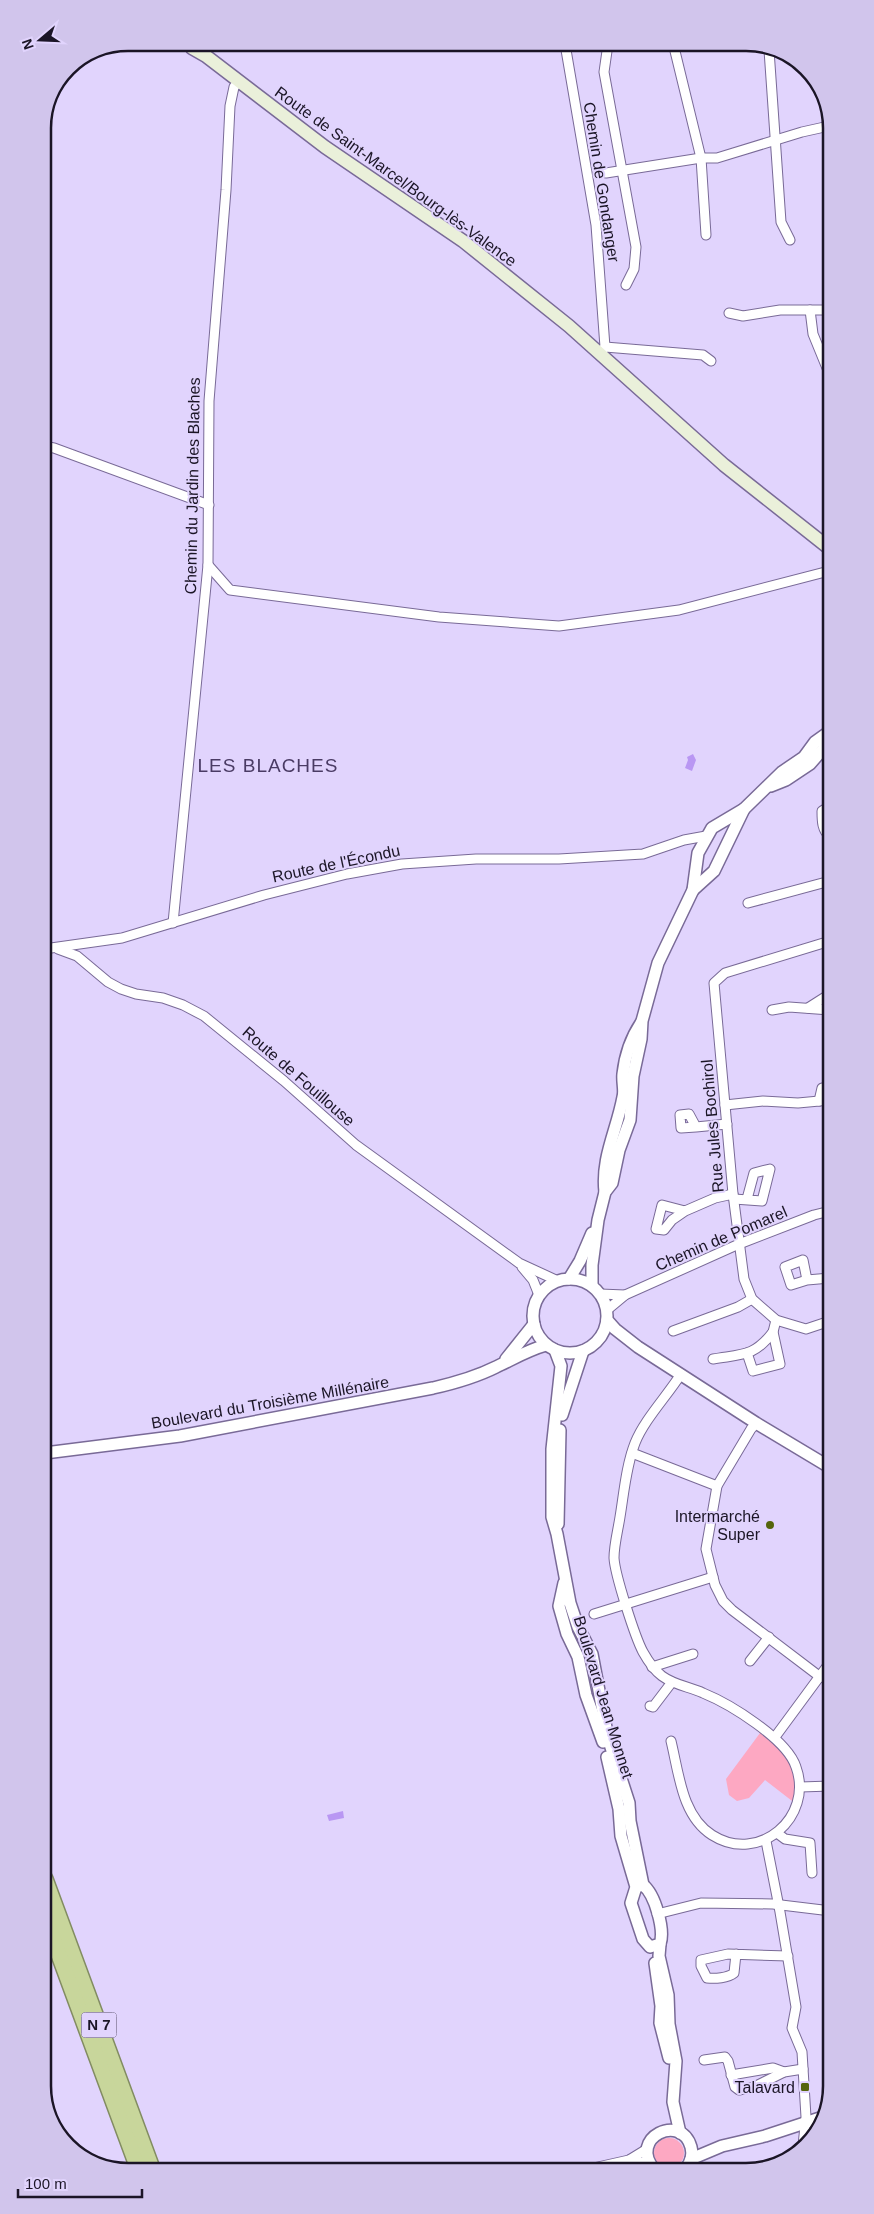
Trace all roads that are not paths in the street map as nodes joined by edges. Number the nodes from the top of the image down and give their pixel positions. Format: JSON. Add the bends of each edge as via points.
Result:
{"nodes":[{"id":1,"x":196,"y":51,"type":"edge"},
{"id":2,"x":567,"y":51,"type":"edge"},
{"id":3,"x":607,"y":51,"type":"edge"},
{"id":4,"x":675,"y":51,"type":"edge"},
{"id":5,"x":769,"y":55,"type":"edge"},
{"id":6,"x":238,"y":80,"type":"junction"},
{"id":7,"x":823,"y":127,"type":"edge"},
{"id":8,"x":776,"y":141,"type":"junction"},
{"id":9,"x":701,"y":158,"type":"junction"},
{"id":10,"x":622,"y":171,"type":"junction"},
{"id":11,"x":606,"y":173,"type":"dead end"},
{"id":12,"x":706,"y":235,"type":"dead end"},
{"id":13,"x":790,"y":240,"type":"dead end"},
{"id":14,"x":626,"y":286,"type":"dead end"},
{"id":15,"x":810,"y":310,"type":"junction"},
{"id":16,"x":823,"y":310,"type":"edge"},
{"id":17,"x":729,"y":314,"type":"dead end"},
{"id":18,"x":602,"y":350,"type":"junction"},
{"id":19,"x":823,"y":358,"type":"edge"},
{"id":20,"x":711,"y":361,"type":"dead end"},
{"id":21,"x":51,"y":447,"type":"edge"},
{"id":22,"x":209,"y":505,"type":"junction"},
{"id":23,"x":823,"y":543,"type":"edge"},
{"id":24,"x":208,"y":565,"type":"junction"},
{"id":25,"x":823,"y":573,"type":"edge"},
{"id":26,"x":823,"y":737,"type":"edge"},
{"id":27,"x":823,"y":750,"type":"edge"},
{"id":28,"x":767,"y":788,"type":"junction"},
{"id":29,"x":744,"y":809,"type":"junction"},
{"id":30,"x":823,"y":810,"type":"edge"},
{"id":31,"x":726,"y":818,"type":"junction"},
{"id":32,"x":823,"y":825,"type":"edge"},
{"id":33,"x":735,"y":827,"type":"junction"},
{"id":34,"x":706,"y":836,"type":"junction"},
{"id":35,"x":689,"y":839,"type":"junction"},
{"id":36,"x":698,"y":853,"type":"junction"},
{"id":37,"x":700,"y":876,"type":"junction"},
{"id":38,"x":823,"y":883,"type":"edge"},
{"id":39,"x":748,"y":902,"type":"dead end"},
{"id":40,"x":172,"y":923,"type":"junction"},
{"id":41,"x":823,"y":944,"type":"edge"},
{"id":42,"x":51,"y":948,"type":"edge"},
{"id":43,"x":55,"y":948,"type":"junction"},
{"id":44,"x":823,"y":998,"type":"edge"},
{"id":45,"x":808,"y":1008,"type":"junction"},
{"id":46,"x":823,"y":1009,"type":"edge"},
{"id":47,"x":772,"y":1010,"type":"dead end"},
{"id":48,"x":823,"y":1088,"type":"edge"},
{"id":49,"x":819,"y":1101,"type":"junction"},
{"id":50,"x":823,"y":1101,"type":"edge"},
{"id":51,"x":725,"y":1105,"type":"junction"},
{"id":52,"x":727,"y":1124,"type":"junction"},
{"id":53,"x":696,"y":1127,"type":"dead end"},
{"id":54,"x":734,"y":1196,"type":"junction"},
{"id":55,"x":747,"y":1199,"type":"dead end"},
{"id":56,"x":685,"y":1211,"type":"dead end"},
{"id":57,"x":823,"y":1213,"type":"edge"},
{"id":58,"x":598,"y":1220,"type":"junction"},
{"id":59,"x":739,"y":1244,"type":"junction"},
{"id":60,"x":519,"y":1263,"type":"junction"},
{"id":61,"x":823,"y":1279,"type":"edge"},
{"id":62,"x":564,"y":1280,"type":"junction"},
{"id":63,"x":806,"y":1280,"type":"dead end"},
{"id":64,"x":596,"y":1290,"type":"junction"},
{"id":65,"x":539,"y":1295,"type":"junction"},
{"id":66,"x":625,"y":1295,"type":"junction"},
{"id":67,"x":752,"y":1299,"type":"junction"},
{"id":68,"x":607,"y":1315,"type":"junction"},
{"id":69,"x":776,"y":1320,"type":"junction"},
{"id":70,"x":823,"y":1323,"type":"edge"},
{"id":71,"x":534,"y":1324,"type":"junction"},
{"id":72,"x":673,"y":1331,"type":"dead end"},
{"id":73,"x":772,"y":1332,"type":"junction"},
{"id":74,"x":598,"y":1341,"type":"junction"},
{"id":75,"x":551,"y":1347,"type":"junction"},
{"id":76,"x":638,"y":1347,"type":"junction"},
{"id":77,"x":583,"y":1351,"type":"junction"},
{"id":78,"x":747,"y":1353,"type":"junction"},
{"id":79,"x":713,"y":1359,"type":"dead end"},
{"id":80,"x":498,"y":1367,"type":"junction"},
{"id":81,"x":681,"y":1374,"type":"junction"},
{"id":82,"x":756,"y":1423,"type":"junction"},
{"id":83,"x":51,"y":1453,"type":"edge"},
{"id":84,"x":632,"y":1453,"type":"junction"},
{"id":85,"x":823,"y":1464,"type":"edge"},
{"id":86,"x":717,"y":1486,"type":"junction"},
{"id":87,"x":557,"y":1534,"type":"junction"},
{"id":88,"x":713,"y":1577,"type":"junction"},
{"id":89,"x":627,"y":1604,"type":"junction"},
{"id":90,"x":594,"y":1614,"type":"dead end"},
{"id":91,"x":769,"y":1638,"type":"junction"},
{"id":92,"x":693,"y":1654,"type":"dead end"},
{"id":93,"x":750,"y":1661,"type":"dead end"},
{"id":94,"x":652,"y":1667,"type":"junction"},
{"id":95,"x":823,"y":1671,"type":"edge"},
{"id":96,"x":819,"y":1676,"type":"junction"},
{"id":97,"x":823,"y":1677,"type":"edge"},
{"id":98,"x":672,"y":1682,"type":"junction"},
{"id":99,"x":650,"y":1706,"type":"dead end"},
{"id":100,"x":775,"y":1737,"type":"junction"},
{"id":101,"x":671,"y":1741,"type":"dead end"},
{"id":102,"x":823,"y":1786,"type":"edge"},
{"id":103,"x":800,"y":1787,"type":"junction"},
{"id":104,"x":777,"y":1833,"type":"junction"},
{"id":105,"x":766,"y":1841,"type":"junction"},
{"id":106,"x":812,"y":1873,"type":"dead end"},
{"id":107,"x":640,"y":1886,"type":"junction"},
{"id":108,"x":51,"y":1895,"type":"edge"},
{"id":109,"x":779,"y":1904,"type":"junction"},
{"id":110,"x":823,"y":1910,"type":"edge"},
{"id":111,"x":657,"y":1914,"type":"junction"},
{"id":112,"x":51,"y":1933,"type":"edge"},
{"id":113,"x":655,"y":1946,"type":"junction"},
{"id":114,"x":736,"y":1954,"type":"dead end"},
{"id":115,"x":788,"y":1956,"type":"junction"},
{"id":116,"x":704,"y":2060,"type":"dead end"},
{"id":117,"x":803,"y":2069,"type":"junction"},
{"id":118,"x":784,"y":2072,"type":"junction"},
{"id":119,"x":731,"y":2075,"type":"junction"},
{"id":120,"x":673,"y":2102,"type":"junction"},
{"id":121,"x":815,"y":2120,"type":"edge"},
{"id":122,"x":805,"y":2123,"type":"junction"},
{"id":123,"x":662,"y":2132,"type":"junction"},
{"id":124,"x":680,"y":2133,"type":"junction"},
{"id":125,"x":804,"y":2135,"type":"edge"},
{"id":126,"x":690,"y":2143,"type":"junction"},
{"id":127,"x":722,"y":2146,"type":"junction"},
{"id":128,"x":647,"y":2149,"type":"junction"},
{"id":129,"x":629,"y":2160,"type":"junction"},
{"id":130,"x":136,"y":2163,"type":"edge"},
{"id":131,"x":150,"y":2163,"type":"edge"},
{"id":132,"x":616,"y":2163,"type":"edge"},
{"id":133,"x":639,"y":2163,"type":"edge"},
{"id":134,"x":651,"y":2163,"type":"edge"},
{"id":135,"x":687,"y":2163,"type":"edge"},
{"id":136,"x":692,"y":2163,"type":"edge"}],
"edges":[{"from":1,"to":6,"type":"main road","name":"Route de Saint-Marcel/Bourg-lès-Valence"},
{"from":2,"to":18,"type":"street","name":"Chemin de Gondanger","via":[[596,225]]},
{"from":3,"to":10,"type":"street","via":[[604,72]]},
{"from":4,"to":9,"type":"street"},
{"from":5,"to":8,"type":"street"},
{"from":6,"to":18,"type":"main road","name":"Route de Saint-Marcel/Bourg-lès-Valence","via":[[325,148],[463,240]]},
{"from":6,"to":22,"type":"street","name":"Chemin du Jardin des Blaches","via":[[230,106],[222,254],[211,366]]},
{"from":7,"to":8,"type":"street"},
{"from":8,"to":9,"type":"street","via":[[717,158]]},
{"from":8,"to":13,"type":"street","via":[[781,222]]},
{"from":9,"to":10,"type":"street"},
{"from":9,"to":12,"type":"street"},
{"from":10,"to":11,"type":"street"},
{"from":10,"to":14,"type":"street","via":[[636,247],[634,270]]},
{"from":15,"to":16,"type":"street"},
{"from":15,"to":17,"type":"street","via":[[780,310],[743,316]]},
{"from":15,"to":19,"type":"street","via":[[813,334]]},
{"from":18,"to":20,"type":"street","via":[[703,355]]},
{"from":18,"to":23,"type":"main road","name":"Route de Saint-Marcel/Bourg-lès-Valence","via":[[724,465]]},
{"from":21,"to":22,"type":"street"},
{"from":22,"to":24,"type":"street","name":"Chemin du Jardin des Blaches"},
{"from":24,"to":25,"type":"street","via":[[230,590],[439,617],[559,626],[679,610]]},
{"from":24,"to":40,"type":"street","name":"Chemin du Jardin des Blaches"},
{"from":26,"to":28,"type":"street"},
{"from":27,"to":28,"type":"street","via":[[810,764]]},
{"from":28,"to":29,"type":"street"},
{"from":29,"to":31,"type":"street"},
{"from":29,"to":33,"type":"street"},
{"from":30,"to":32,"type":"street"},
{"from":31,"to":33,"type":"street"},
{"from":31,"to":34,"type":"street"},
{"from":33,"to":37,"type":"street","via":[[714,871]]},
{"from":34,"to":35,"type":"street","name":"Route de l'Écondu"},
{"from":34,"to":36,"type":"street"},
{"from":35,"to":36,"type":"street"},
{"from":35,"to":40,"type":"street","name":"Route de l'Écondu","via":[[643,854],[624,856],[476,858],[402,864],[264,895]]},
{"from":36,"to":37,"type":"street"},
{"from":37,"to":58,"type":"street","via":[[658,963],[642,1021],[630,1120]]},
{"from":38,"to":39,"type":"street"},
{"from":40,"to":43,"type":"street","name":"Route de l'Écondu","via":[[122,938]]},
{"from":41,"to":51,"type":"street","name":"Rue Jules Bochirol","via":[[725,973],[714,983]]},
{"from":42,"to":43,"type":"street","name":"Route de Fouillouse"},
{"from":43,"to":60,"type":"street","name":"Route de Fouillouse","via":[[77,956],[121,989],[169,1000],[204,1016],[284,1080],[356,1145]]},
{"from":44,"to":45,"type":"street"},
{"from":45,"to":46,"type":"street"},
{"from":45,"to":47,"type":"street"},
{"from":48,"to":49,"type":"street"},
{"from":49,"to":50,"type":"street"},
{"from":49,"to":51,"type":"street"},
{"from":51,"to":52,"type":"street","name":"Rue Jules Bochirol"},
{"from":52,"to":53,"type":"street"},
{"from":52,"to":54,"type":"street","name":"Rue Jules Bochirol"},
{"from":54,"to":55,"type":"street"},
{"from":54,"to":56,"type":"street","via":[[715,1198]]},
{"from":54,"to":59,"type":"street","name":"Rue Jules Bochirol"},
{"from":57,"to":59,"type":"street","name":"Chemin de Pomarel"},
{"from":58,"to":62,"type":"street","via":[[580,1261]]},
{"from":58,"to":64,"type":"street","via":[[592,1264]]},
{"from":59,"to":66,"type":"street","name":"Chemin de Pomarel"},
{"from":59,"to":67,"type":"street","name":"Rue Jules Bochirol","via":[[744,1279]]},
{"from":60,"to":62,"type":"street","name":"Route de Fouillouse"},
{"from":60,"to":65,"type":"street","name":"Route de Fouillouse","via":[[533,1280]]},
{"from":61,"to":63,"type":"street"},
{"from":62,"to":64,"type":"street","via":[[585,1282]]},
{"from":62,"to":65,"type":"street","via":[[544,1289]]},
{"from":64,"to":66,"type":"street","name":"Chemin de Pomarel"},
{"from":64,"to":68,"type":"street"},
{"from":65,"to":71,"type":"street"},
{"from":66,"to":68,"type":"street","name":"Chemin de Pomarel"},
{"from":67,"to":69,"type":"street","name":"Rue Jules Bochirol"},
{"from":67,"to":72,"type":"street"},
{"from":68,"to":74,"type":"street"},
{"from":68,"to":76,"type":"street","via":[[615,1329]]},
{"from":69,"to":70,"type":"street","name":"Rue Jules Bochirol","via":[[806,1329]]},
{"from":69,"to":73,"type":"street"},
{"from":71,"to":75,"type":"street"},
{"from":71,"to":80,"type":"street","name":"Boulevard du Troisième Millénaire"},
{"from":73,"to":78,"type":"street","via":[[761,1347]]},
{"from":73,"to":78,"type":"street","via":[[780,1364],[753,1371]]},
{"from":74,"to":76,"type":"street","via":[[618,1338]]},
{"from":74,"to":77,"type":"street"},
{"from":75,"to":77,"type":"street","via":[[569,1353]]},
{"from":75,"to":80,"type":"street","name":"Boulevard du Troisième Millénaire","via":[[529,1350]]},
{"from":75,"to":87,"type":"street","name":"Boulevard Jean Monnet","via":[[561,1366],[551,1474],[552,1517]]},
{"from":76,"to":81,"type":"street"},
{"from":77,"to":87,"type":"street","name":"Boulevard Jean Monnet","via":[[561,1422]]},
{"from":78,"to":79,"type":"street"},
{"from":80,"to":83,"type":"street","name":"Boulevard du Troisième Millénaire","via":[[462,1381],[423,1390],[180,1436]]},
{"from":81,"to":82,"type":"street"},
{"from":81,"to":84,"type":"street","via":[[640,1434]]},
{"from":82,"to":85,"type":"street"},
{"from":82,"to":86,"type":"street"},
{"from":84,"to":86,"type":"street"},
{"from":84,"to":89,"type":"street","via":[[614,1559]]},
{"from":86,"to":88,"type":"street","via":[[706,1548]]},
{"from":87,"to":107,"type":"street","name":"Boulevard Jean Monnet","via":[[570,1603],[592,1654],[608,1738],[629,1803]]},
{"from":88,"to":89,"type":"street"},
{"from":88,"to":91,"type":"street","via":[[723,1600],[732,1610]]},
{"from":89,"to":90,"type":"street"},
{"from":89,"to":94,"type":"street","via":[[642,1650]]},
{"from":91,"to":93,"type":"street"},
{"from":91,"to":96,"type":"street"},
{"from":92,"to":94,"type":"street"},
{"from":94,"to":98,"type":"street"},
{"from":95,"to":96,"type":"street"},
{"from":96,"to":97,"type":"street"},
{"from":96,"to":100,"type":"street"},
{"from":98,"to":99,"type":"street","via":[[653,1707]]},
{"from":98,"to":100,"type":"street","via":[[720,1701]]},
{"from":100,"to":103,"type":"street","via":[[788,1750]]},
{"from":101,"to":105,"type":"street","via":[[688,1808],[697,1823],[732,1845]]},
{"from":102,"to":103,"type":"street"},
{"from":103,"to":104,"type":"street","via":[[788,1821]]},
{"from":104,"to":105,"type":"street"},
{"from":104,"to":106,"type":"street","via":[[786,1839],[810,1843]]},
{"from":105,"to":109,"type":"street"},
{"from":107,"to":111,"type":"street","name":"Boulevard Jean Monnet","via":[[651,1894]]},
{"from":107,"to":113,"type":"street","name":"Boulevard Jean Monnet","via":[[632,1903],[643,1939]]},
{"from":108,"to":131,"type":"highway","number":"N 7"},
{"from":109,"to":110,"type":"street"},
{"from":109,"to":111,"type":"street","via":[[701,1903]]},
{"from":109,"to":115,"type":"street"},
{"from":111,"to":113,"type":"street","name":"Boulevard Jean Monnet","via":[[663,1932]]},
{"from":112,"to":130,"type":"highway","number":"N 7"},
{"from":113,"to":120,"type":"street","name":"Boulevard Jean Monnet","via":[[660,2023],[674,2076]]},
{"from":114,"to":115,"type":"street"},
{"from":115,"to":117,"type":"street","via":[[796,2007],[792,2028],[802,2052]]},
{"from":116,"to":119,"type":"street","via":[[725,2057]]},
{"from":117,"to":118,"type":"street"},
{"from":117,"to":122,"type":"street"},
{"from":118,"to":119,"type":"street","via":[[773,2068]]},
{"from":118,"to":119,"type":"street","via":[[739,2090]]},
{"from":120,"to":123,"type":"street","name":"Boulevard Jean Monnet"},
{"from":120,"to":124,"type":"street","name":"Boulevard Jean Monnet"},
{"from":121,"to":122,"type":"street"},
{"from":122,"to":125,"type":"street"},
{"from":122,"to":127,"type":"street"},
{"from":123,"to":124,"type":"street"},
{"from":123,"to":128,"type":"street","via":[[652,2138]]},
{"from":124,"to":126,"type":"street"},
{"from":126,"to":127,"type":"street","via":[[702,2147]]},
{"from":126,"to":135,"type":"street"},
{"from":127,"to":136,"type":"street"},
{"from":128,"to":129,"type":"street"},
{"from":128,"to":134,"type":"street"},
{"from":129,"to":132,"type":"street"},
{"from":129,"to":133,"type":"street"}]}
